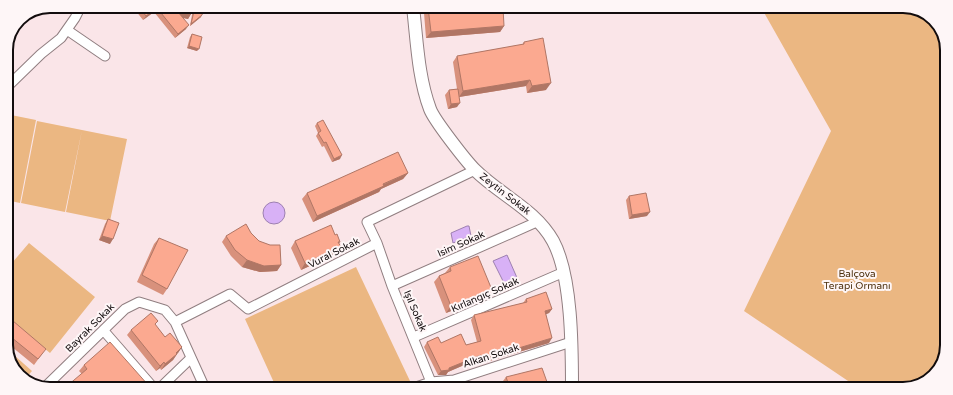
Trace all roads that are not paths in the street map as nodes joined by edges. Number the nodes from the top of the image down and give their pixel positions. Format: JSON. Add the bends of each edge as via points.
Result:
{"nodes":[{"id":1,"x":77,"y":13,"type":"edge"},
{"id":2,"x":414,"y":13,"type":"edge"},
{"id":3,"x":67,"y":30,"type":"junction"},
{"id":4,"x":105,"y":56,"type":"dead end"},
{"id":5,"x":13,"y":81,"type":"edge"},
{"id":6,"x":474,"y":170,"type":"junction"},
{"id":7,"x":539,"y":221,"type":"junction"},
{"id":8,"x":377,"y":243,"type":"junction"},
{"id":9,"x":564,"y":272,"type":"junction"},
{"id":10,"x":392,"y":286,"type":"junction"},
{"id":11,"x":175,"y":322,"type":"junction"},
{"id":12,"x":104,"y":331,"type":"junction"},
{"id":13,"x":414,"y":337,"type":"junction"},
{"id":14,"x":571,"y":342,"type":"junction"},
{"id":15,"x":191,"y":358,"type":"junction"},
{"id":16,"x":50,"y":382,"type":"edge"},
{"id":17,"x":149,"y":382,"type":"edge"},
{"id":18,"x":166,"y":382,"type":"edge"},
{"id":19,"x":202,"y":382,"type":"edge"},
{"id":20,"x":431,"y":382,"type":"edge"},
{"id":21,"x":445,"y":382,"type":"edge"},
{"id":22,"x":572,"y":382,"type":"edge"}],
"edges":[{"from":1,"to":3,"type":"street"},
{"from":2,"to":6,"type":"street","name":"Zeytin Sokak","via":[[424,88],[430,111]]},
{"from":3,"to":4,"type":"street"},
{"from":3,"to":5,"type":"street"},
{"from":6,"to":7,"type":"street","name":"Zeytin Sokak"},
{"from":6,"to":8,"type":"street","via":[[367,222]]},
{"from":7,"to":9,"type":"street","name":"Zeytin Sokak","via":[[553,242]]},
{"from":7,"to":10,"type":"street","name":"Isim Sokak"},
{"from":8,"to":10,"type":"street","name":"Işıl Sokak"},
{"from":8,"to":11,"type":"street","name":"Vural Sokak","via":[[248,308],[230,294]]},
{"from":9,"to":13,"type":"street","name":"Kırlangıç Sokak"},
{"from":9,"to":14,"type":"street","name":"Zeytin Sokak"},
{"from":10,"to":13,"type":"street","name":"Işıl Sokak"},
{"from":11,"to":12,"type":"street","name":"Bayrak Sokak","via":[[165,310],[139,302],[125,309]]},
{"from":11,"to":15,"type":"street"},
{"from":12,"to":16,"type":"street","name":"Bayrak Sokak"},
{"from":12,"to":17,"type":"street"},
{"from":13,"to":20,"type":"street","name":"Işıl Sokak"},
{"from":14,"to":21,"type":"street","name":"Alkan Sokak"},
{"from":14,"to":22,"type":"street","name":"Zeytin Sokak"},
{"from":15,"to":18,"type":"street"},
{"from":15,"to":19,"type":"street"}]}
